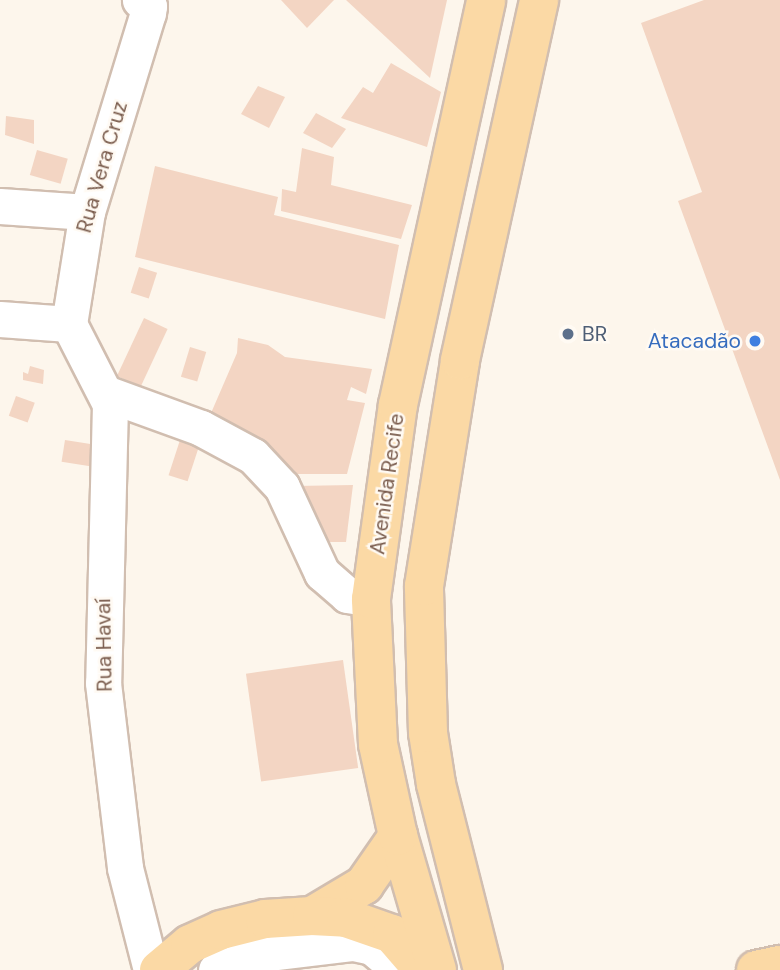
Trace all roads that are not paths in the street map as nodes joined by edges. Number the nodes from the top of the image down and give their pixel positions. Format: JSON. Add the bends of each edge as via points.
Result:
{"nodes":[{"id":1,"x":486,"y":0,"type":"edge"},
{"id":2,"x":539,"y":0,"type":"edge"},
{"id":3,"x":144,"y":6,"type":"edge"},
{"id":4,"x":0,"y":206,"type":"edge"},
{"id":5,"x":87,"y":212,"type":"junction"},
{"id":6,"x":0,"y":319,"type":"edge"},
{"id":7,"x":69,"y":324,"type":"junction"},
{"id":8,"x":105,"y":393,"type":"junction"},
{"id":9,"x":371,"y":599,"type":"junction"},
{"id":10,"x":398,"y":836,"type":"junction"},
{"id":11,"x":312,"y":916,"type":"junction"},
{"id":12,"x":483,"y":965,"type":"edge"},
{"id":13,"x":780,"y":965,"type":"edge"},
{"id":14,"x":151,"y":970,"type":"edge"},
{"id":15,"x":159,"y":970,"type":"edge"},
{"id":16,"x":216,"y":970,"type":"edge"},
{"id":17,"x":399,"y":970,"type":"edge"},
{"id":18,"x":423,"y":970,"type":"edge"},
{"id":19,"x":436,"y":970,"type":"edge"},
{"id":20,"x":755,"y":970,"type":"edge"}],
"edges":[{"from":1,"to":9,"type":"main road","name":"Avenida Recife","via":[[398,405]]},
{"from":2,"to":12,"type":"main road","via":[[460,360],[424,586],[428,733]]},
{"from":3,"to":5,"type":"street","name":"Rua Vera Cruz"},
{"from":4,"to":5,"type":"street"},
{"from":5,"to":7,"type":"street","name":"Rua Vera Cruz"},
{"from":6,"to":7,"type":"street"},
{"from":7,"to":8,"type":"street","name":"Rua Havaí"},
{"from":8,"to":9,"type":"street","via":[[201,428],[253,456],[282,487],[322,573],[347,595]]},
{"from":8,"to":14,"type":"street","name":"Rua Havaí","via":[[111,418],[103,683],[125,868]]},
{"from":9,"to":10,"type":"main road","name":"Avenida Recife","via":[[377,744]]},
{"from":10,"to":11,"type":"main road","via":[[364,885]]},
{"from":10,"to":19,"type":"main road","name":"Avenida Recife"},
{"from":11,"to":15,"type":"main road","via":[[265,919],[221,930],[178,951]]},
{"from":11,"to":18,"type":"main road","via":[[346,918],[392,934]]},
{"from":13,"to":20,"type":"main road"},
{"from":16,"to":17,"type":"street","via":[[232,958],[343,943],[372,947]]}]}
